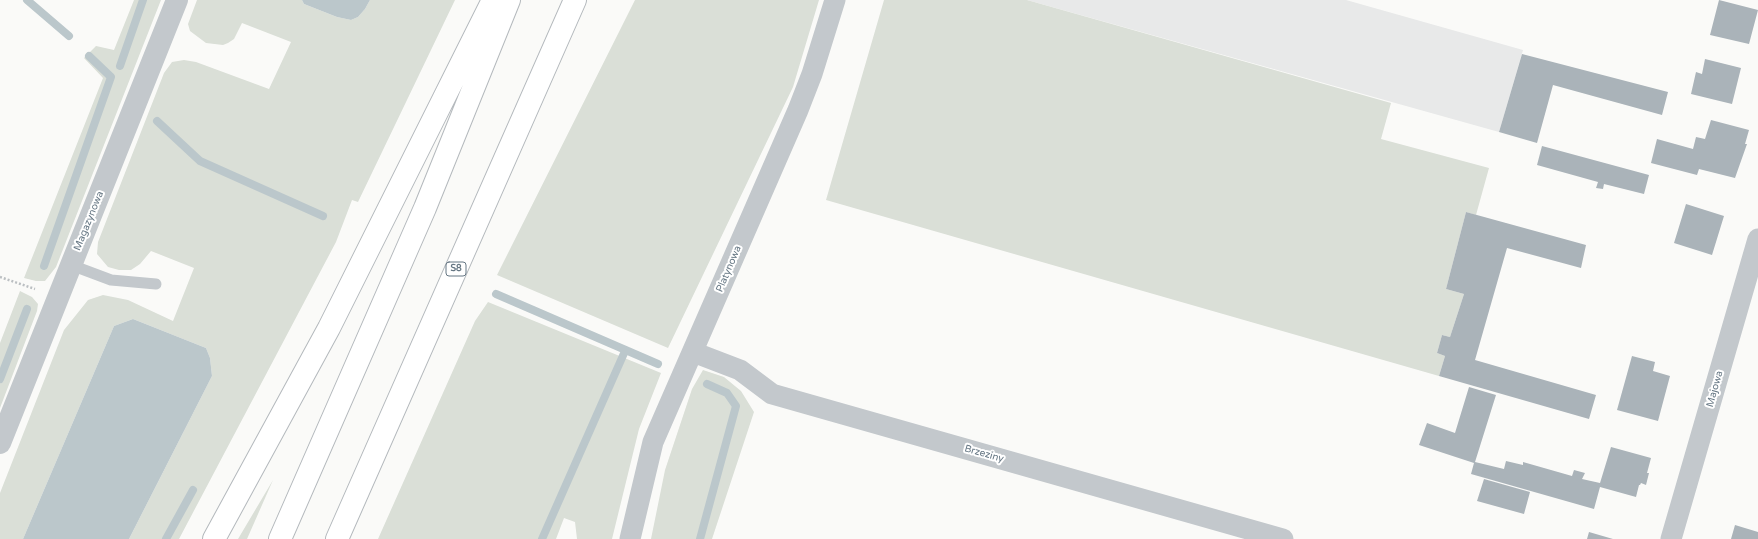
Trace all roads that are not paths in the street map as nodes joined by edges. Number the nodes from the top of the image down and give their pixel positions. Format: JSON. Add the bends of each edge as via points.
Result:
{"nodes":[{"id":1,"x":177,"y":0,"type":"edge"},
{"id":2,"x":493,"y":0,"type":"edge"},
{"id":3,"x":509,"y":0,"type":"edge"},
{"id":4,"x":576,"y":0,"type":"edge"},
{"id":5,"x":834,"y":0,"type":"edge"},
{"id":6,"x":1758,"y":239,"type":"edge"},
{"id":7,"x":71,"y":265,"type":"junction"},
{"id":8,"x":156,"y":284,"type":"dead end"},
{"id":9,"x":693,"y":352,"type":"junction"},
{"id":10,"x":0,"y":443,"type":"edge"},
{"id":11,"x":214,"y":539,"type":"edge"},
{"id":12,"x":280,"y":539,"type":"edge"},
{"id":13,"x":337,"y":539,"type":"edge"},
{"id":14,"x":630,"y":539,"type":"edge"},
{"id":15,"x":1283,"y":539,"type":"edge"},
{"id":16,"x":1671,"y":539,"type":"edge"}],
"edges":[{"from":1,"to":7,"type":"street","name":"Magazynowa"},
{"from":2,"to":11,"type":"highway","via":[[329,328]]},
{"from":3,"to":12,"type":"highway","via":[[425,208]]},
{"from":4,"to":13,"type":"highway","number":"S8"},
{"from":5,"to":9,"type":"street","name":"Platynowa","via":[[812,74],[798,110]]},
{"from":6,"to":16,"type":"street","name":"Majowa"},
{"from":7,"to":8,"type":"lane","via":[[111,280]]},
{"from":7,"to":10,"type":"street","name":"Magazynowa"},
{"from":9,"to":14,"type":"street","name":"Platynowa","via":[[653,442]]},
{"from":9,"to":15,"type":"street","name":"Brzeziny","via":[[740,370],[772,394]]}]}
